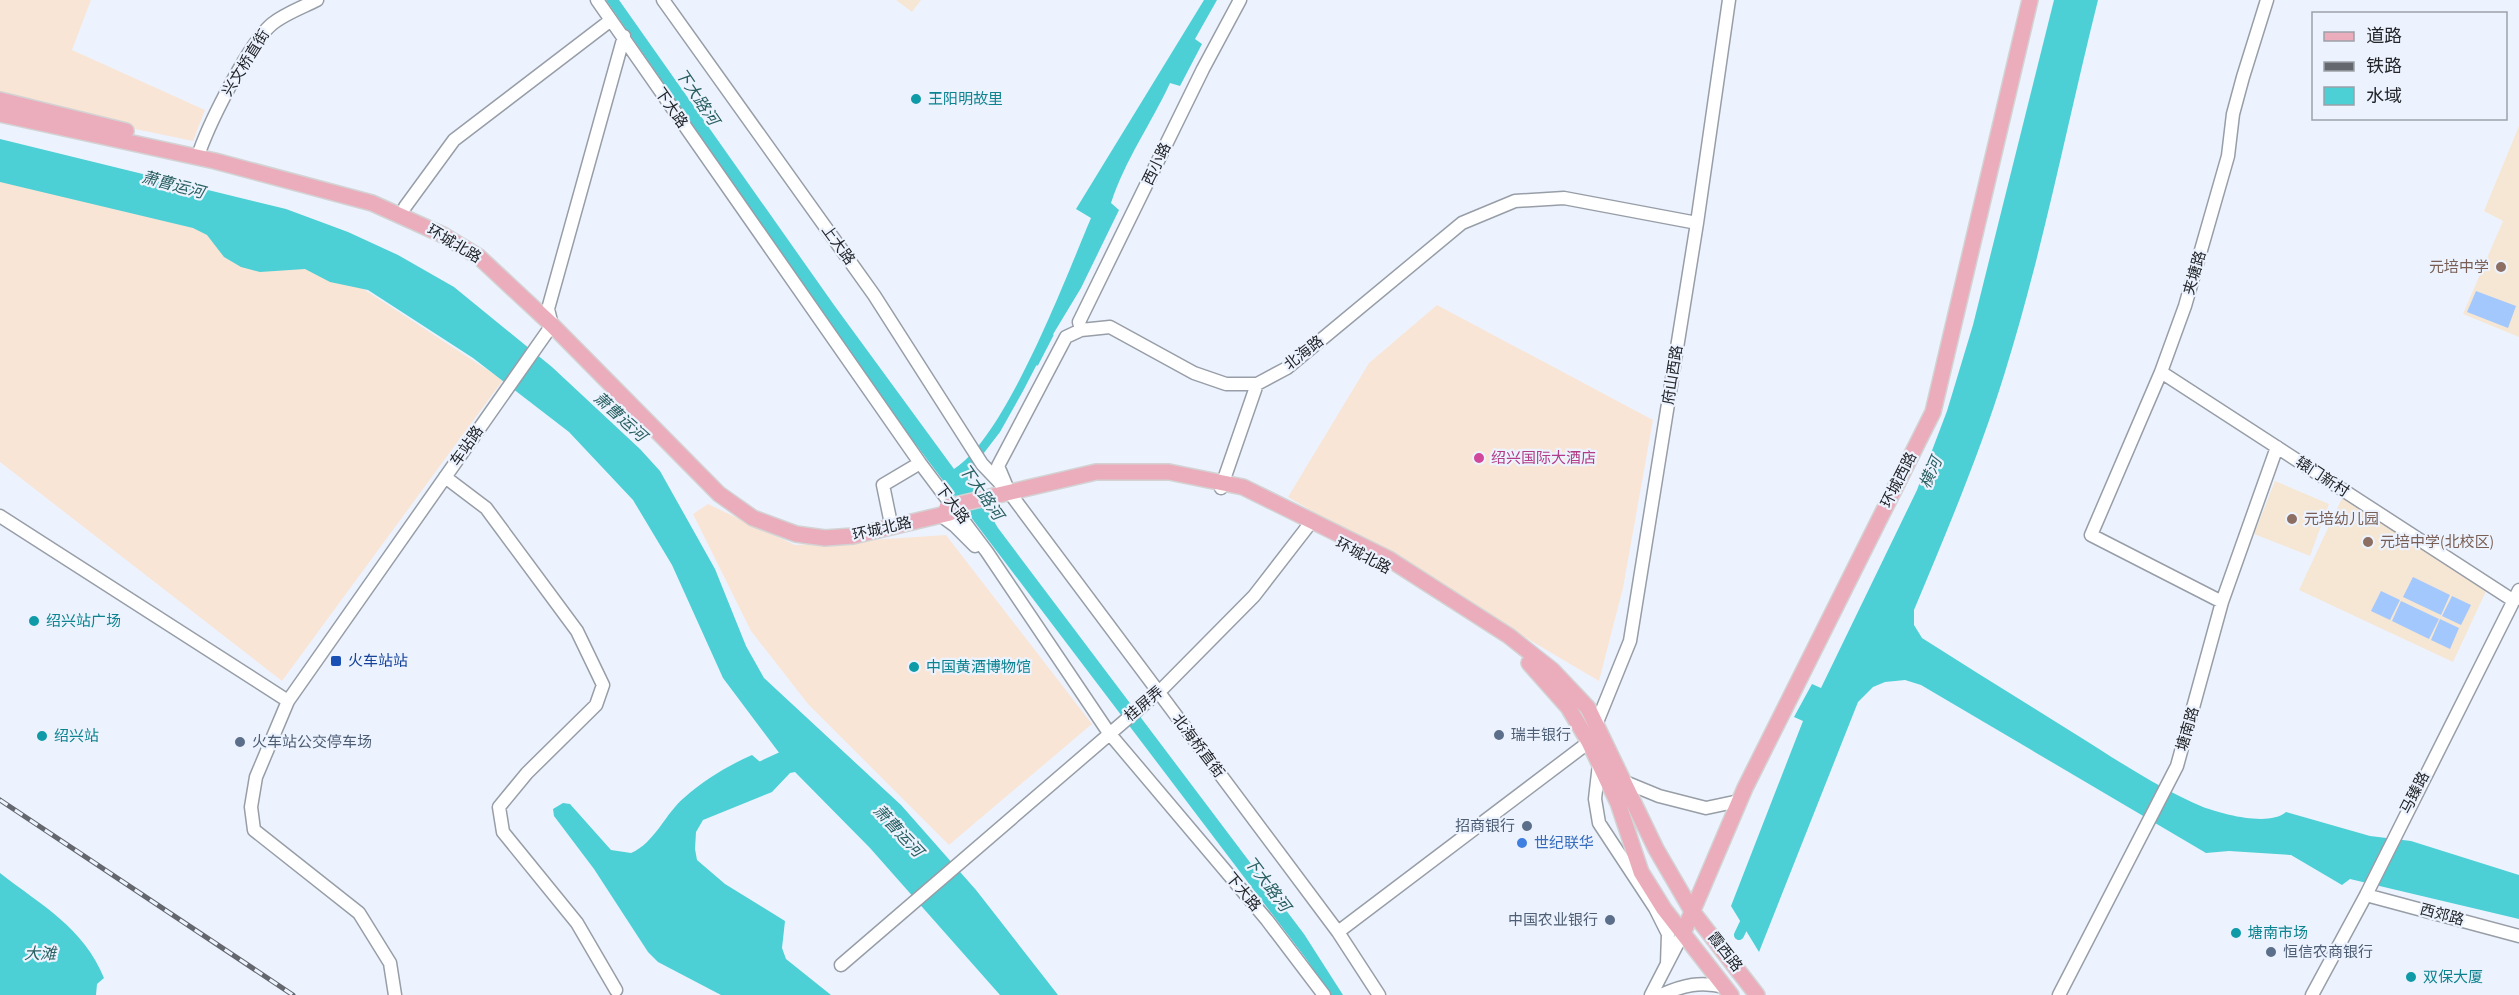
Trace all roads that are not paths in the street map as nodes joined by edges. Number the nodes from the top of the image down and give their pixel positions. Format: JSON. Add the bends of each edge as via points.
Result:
{"nodes":[{"id":1,"x":317,"y":0,"type":"edge"},
{"id":2,"x":597,"y":0,"type":"edge"},
{"id":3,"x":663,"y":0,"type":"edge"},
{"id":4,"x":1240,"y":0,"type":"edge"},
{"id":5,"x":1729,"y":0,"type":"edge"},
{"id":6,"x":2030,"y":0,"type":"edge"},
{"id":7,"x":2267,"y":0,"type":"edge"},
{"id":8,"x":611,"y":21,"type":"junction"},
{"id":9,"x":624,"y":36,"type":"junction"},
{"id":10,"x":0,"y":100,"type":"edge"},
{"id":11,"x":0,"y":114,"type":"edge"},
{"id":12,"x":200,"y":150,"type":"junction"},
{"id":13,"x":405,"y":207,"type":"junction"},
{"id":14,"x":1697,"y":223,"type":"junction"},
{"id":15,"x":548,"y":309,"type":"junction"},
{"id":16,"x":552,"y":325,"type":"junction"},
{"id":17,"x":1081,"y":330,"type":"junction"},
{"id":18,"x":2161,"y":372,"type":"junction"},
{"id":19,"x":1257,"y":384,"type":"junction"},
{"id":20,"x":2277,"y":447,"type":"junction"},
{"id":21,"x":920,"y":463,"type":"junction"},
{"id":22,"x":445,"y":477,"type":"junction"},
{"id":23,"x":1222,"y":486,"type":"junction"},
{"id":24,"x":1004,"y":497,"type":"junction"},
{"id":25,"x":945,"y":512,"type":"junction"},
{"id":26,"x":0,"y":516,"type":"edge"},
{"id":27,"x":890,"y":519,"type":"junction"},
{"id":28,"x":1310,"y":524,"type":"junction"},
{"id":29,"x":987,"y":552,"type":"junction"},
{"id":30,"x":2516,"y":595,"type":"edge"},
{"id":31,"x":2222,"y":602,"type":"junction"},
{"id":32,"x":1158,"y":692,"type":"junction"},
{"id":33,"x":288,"y":701,"type":"junction"},
{"id":34,"x":1597,"y":724,"type":"junction"},
{"id":35,"x":1109,"y":732,"type":"junction"},
{"id":36,"x":1589,"y":742,"type":"junction"},
{"id":37,"x":1599,"y":764,"type":"junction"},
{"id":38,"x":1624,"y":782,"type":"junction"},
{"id":39,"x":1739,"y":801,"type":"junction"},
{"id":40,"x":2368,"y":890,"type":"junction"},
{"id":41,"x":1692,"y":910,"type":"junction"},
{"id":42,"x":1684,"y":931,"type":"junction"},
{"id":43,"x":1338,"y":932,"type":"junction"},
{"id":44,"x":2519,"y":936,"type":"edge"},
{"id":45,"x":841,"y":964,"type":"dead end"},
{"id":46,"x":1667,"y":964,"type":"junction"},
{"id":47,"x":616,"y":990,"type":"dead end"},
{"id":48,"x":1728,"y":991,"type":"edge"},
{"id":49,"x":395,"y":995,"type":"edge"},
{"id":50,"x":1324,"y":995,"type":"edge"},
{"id":51,"x":1379,"y":995,"type":"edge"},
{"id":52,"x":1651,"y":995,"type":"edge"},
{"id":53,"x":1661,"y":995,"type":"edge"},
{"id":54,"x":1757,"y":995,"type":"edge"},
{"id":55,"x":2059,"y":995,"type":"edge"},
{"id":56,"x":2312,"y":995,"type":"edge"}],
"edges":[{"from":1,"to":12,"type":"street","name":"兴文桥直街","via":[[272,23],[261,36],[216,112]]},
{"from":2,"to":8,"type":"street","name":"下大路"},
{"from":3,"to":24,"type":"street","name":"上大路","via":[[874,295]]},
{"from":4,"to":17,"type":"street","name":"西小路","via":[[1079,322]]},
{"from":5,"to":14,"type":"street","name":"府山西路"},
{"from":6,"to":39,"type":"main road","name":"环城西路","via":[[1933,412]]},
{"from":7,"to":18,"type":"street","name":"夹塘路","via":[[2233,114],[2228,156],[2188,296]]},
{"from":8,"to":9,"type":"street","name":"下大路"},
{"from":8,"to":13,"type":"street","via":[[454,140]]},
{"from":9,"to":15,"type":"street"},
{"from":9,"to":21,"type":"street","name":"下大路"},
{"from":10,"to":12,"type":"main road","name":"环城北路"},
{"from":11,"to":16,"type":"main road","name":"环城北路","via":[[214,161],[372,203],[443,235],[479,257]]},
{"from":12,"to":13,"type":"main road","name":"环城北路"},
{"from":13,"to":15,"type":"main road","name":"环城北路","via":[[484,250]]},
{"from":14,"to":19,"type":"street","name":"北海路","via":[[1564,198],[1515,201],[1462,223],[1287,368]]},
{"from":14,"to":34,"type":"street","name":"府山西路","via":[[1630,640]]},
{"from":15,"to":16,"type":"street"},
{"from":15,"to":27,"type":"main road","name":"环城北路","via":[[723,490],[755,513],[797,528],[825,530]]},
{"from":16,"to":22,"type":"street","name":"车站路"},
{"from":16,"to":25,"type":"main road","name":"环城北路","via":[[719,494],[753,518],[796,534],[825,538],[853,536]]},
{"from":17,"to":19,"type":"street","name":"北海路","via":[[1110,327],[1194,373],[1226,384]]},
{"from":17,"to":24,"type":"street","via":[[1066,337],[998,466]]},
{"from":18,"to":20,"type":"street","name":"辕门新村"},
{"from":18,"to":31,"type":"street","name":"夹塘路","via":[[2091,535]]},
{"from":19,"to":23,"type":"street"},
{"from":20,"to":30,"type":"street","name":"辕门新村"},
{"from":20,"to":31,"type":"street","name":"塘南路"},
{"from":21,"to":27,"type":"street","via":[[883,485]]},
{"from":21,"to":29,"type":"street","name":"下大路"},
{"from":22,"to":33,"type":"street","name":"车站路"},
{"from":22,"to":47,"type":"street","via":[[486,508],[577,631],[603,685],[596,705],[527,773],[499,807],[503,832],[577,923]]},
{"from":23,"to":24,"type":"main road","name":"环城北路","via":[[1169,472],[1096,472]]},
{"from":23,"to":28,"type":"main road","name":"环城北路","via":[[1243,487]]},
{"from":24,"to":25,"type":"main road","name":"环城北路","bridge":true},
{"from":24,"to":32,"type":"street","name":"北海桥直街"},
{"from":25,"to":27,"type":"main road","name":"环城北路"},
{"from":25,"to":29,"type":"street","via":[[978,549]]},
{"from":26,"to":33,"type":"street"},
{"from":28,"to":32,"type":"street","name":"桂屏弄","via":[[1254,596]]},
{"from":28,"to":34,"type":"main road","name":"环城北路","via":[[1389,559],[1509,636],[1552,670],[1588,708]]},
{"from":28,"to":36,"type":"main road","name":"环城北路","via":[[1383,565],[1511,647],[1555,691]]},
{"from":29,"to":35,"type":"street","name":"下大路"},
{"from":30,"to":40,"type":"street","name":"马臻路"},
{"from":31,"to":55,"type":"street","name":"塘南路","via":[[2177,766]]},
{"from":32,"to":35,"type":"street","name":"桂屏弄"},
{"from":32,"to":43,"type":"street","name":"北海桥直街"},
{"from":33,"to":49,"type":"street","name":"车站路","via":[[256,777],[251,807],[254,830],[359,913],[390,963]]},
{"from":34,"to":36,"type":"street","name":"府山西路"},
{"from":34,"to":38,"type":"main road","name":"环城北路"},
{"from":35,"to":45,"type":"street","name":"桂屏弄"},
{"from":35,"to":50,"type":"street","name":"下大路","via":[[1267,920]]},
{"from":36,"to":37,"type":"main road","name":"环城北路"},
{"from":36,"to":43,"type":"street"},
{"from":37,"to":42,"type":"main road","name":"环城北路","via":[[1618,803],[1641,872],[1664,909]]},
{"from":37,"to":46,"type":"street","via":[[1595,799],[1599,823],[1668,934]]},
{"from":38,"to":39,"type":"street","via":[[1706,808]]},
{"from":38,"to":41,"type":"main road","name":"环城北路","via":[[1656,849]]},
{"from":39,"to":41,"type":"main road","name":"环城西路"},
{"from":40,"to":44,"type":"street","name":"西郊路"},
{"from":40,"to":56,"type":"street","name":"马臻路"},
{"from":41,"to":42,"type":"main road","name":"环城西路"},
{"from":41,"to":54,"type":"main road","name":"霞西路"},
{"from":42,"to":46,"type":"street"},
{"from":42,"to":48,"type":"main road","name":"霞西路"},
{"from":43,"to":51,"type":"street","name":"北海桥直街"},
{"from":46,"to":52,"type":"street"},
{"from":48,"to":53,"type":"street","via":[[1707,982],[1687,984]]}]}
